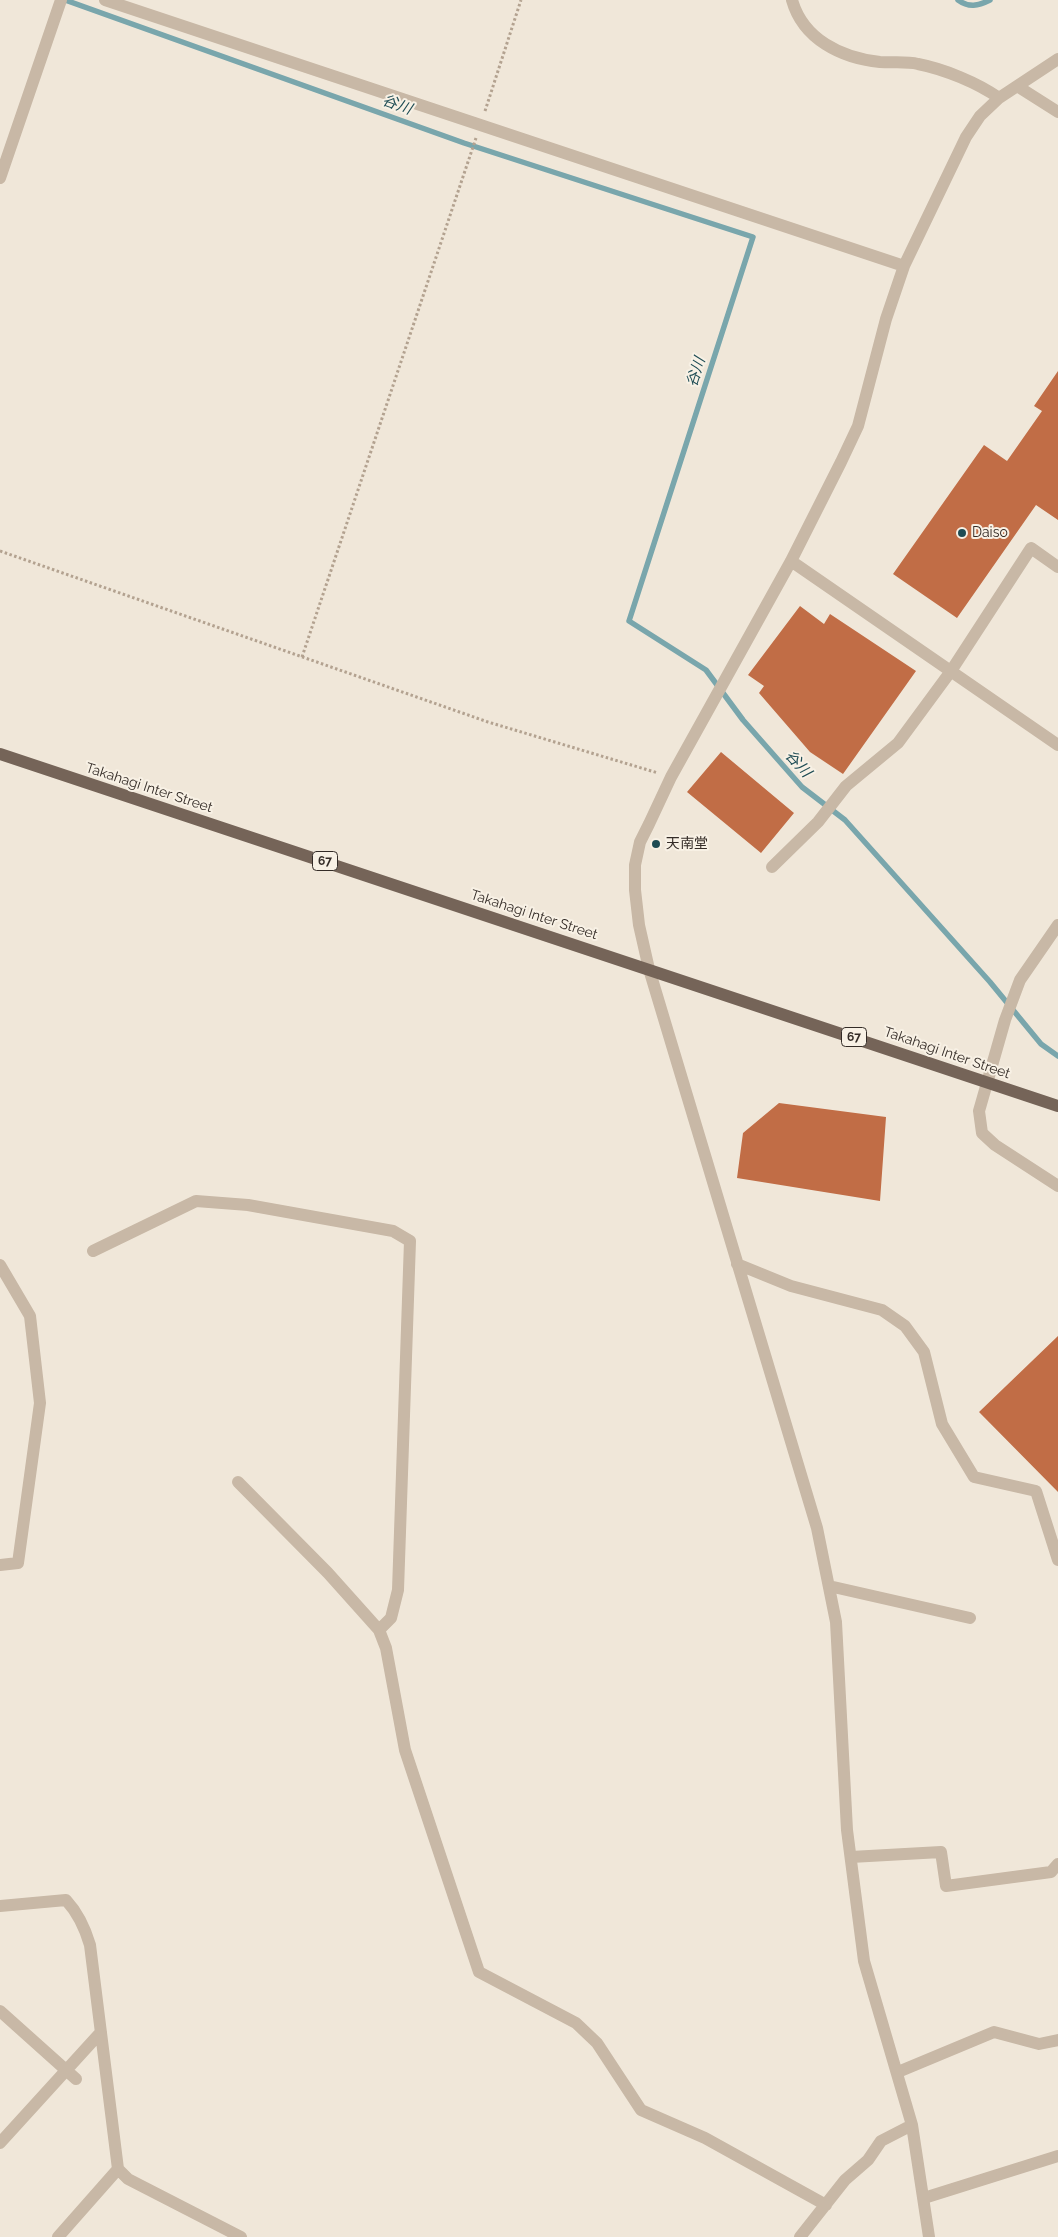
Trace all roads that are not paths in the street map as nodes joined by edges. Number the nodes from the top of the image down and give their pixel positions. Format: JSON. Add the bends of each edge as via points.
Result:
{"nodes":[{"id":1,"x":61,"y":0,"type":"edge"},
{"id":2,"x":105,"y":0,"type":"edge"},
{"id":3,"x":792,"y":0,"type":"edge"},
{"id":4,"x":1058,"y":59,"type":"edge"},
{"id":5,"x":1017,"y":86,"type":"junction"},
{"id":6,"x":999,"y":98,"type":"junction"},
{"id":7,"x":1058,"y":112,"type":"edge"},
{"id":8,"x":0,"y":178,"type":"edge"},
{"id":9,"x":904,"y":266,"type":"junction"},
{"id":10,"x":791,"y":561,"type":"junction"},
{"id":11,"x":1058,"y":567,"type":"edge"},
{"id":12,"x":951,"y":671,"type":"junction"},
{"id":13,"x":1058,"y":745,"type":"edge"},
{"id":14,"x":0,"y":754,"type":"edge"},
{"id":15,"x":772,"y":867,"type":"dead end"},
{"id":16,"x":1058,"y":925,"type":"edge"},
{"id":17,"x":649,"y":968,"type":"junction"},
{"id":18,"x":987,"y":1082,"type":"junction"},
{"id":19,"x":1058,"y":1106,"type":"edge"},
{"id":20,"x":1058,"y":1186,"type":"edge"},
{"id":21,"x":93,"y":1250,"type":"dead end"},
{"id":22,"x":737,"y":1264,"type":"junction"},
{"id":23,"x":0,"y":1265,"type":"edge"},
{"id":24,"x":238,"y":1482,"type":"dead end"},
{"id":25,"x":1058,"y":1560,"type":"edge"},
{"id":26,"x":0,"y":1566,"type":"edge"},
{"id":27,"x":829,"y":1586,"type":"junction"},
{"id":28,"x":970,"y":1618,"type":"dead end"},
{"id":29,"x":378,"y":1630,"type":"junction"},
{"id":30,"x":851,"y":1857,"type":"junction"},
{"id":31,"x":1058,"y":1864,"type":"edge"},
{"id":32,"x":0,"y":1906,"type":"edge"},
{"id":33,"x":0,"y":2011,"type":"edge"},
{"id":34,"x":101,"y":2032,"type":"junction"},
{"id":35,"x":1058,"y":2040,"type":"edge"},
{"id":36,"x":898,"y":2072,"type":"junction"},
{"id":37,"x":71,"y":2074,"type":"junction"},
{"id":38,"x":912,"y":2125,"type":"junction"},
{"id":39,"x":0,"y":2143,"type":"edge"},
{"id":40,"x":1058,"y":2156,"type":"edge"},
{"id":41,"x":118,"y":2169,"type":"junction"},
{"id":42,"x":924,"y":2198,"type":"junction"},
{"id":43,"x":826,"y":2205,"type":"junction"},
{"id":44,"x":58,"y":2237,"type":"edge"},
{"id":45,"x":241,"y":2237,"type":"edge"},
{"id":46,"x":800,"y":2237,"type":"edge"},
{"id":47,"x":928,"y":2237,"type":"edge"}],
"edges":[{"from":1,"to":8,"type":"street"},
{"from":2,"to":9,"type":"street"},
{"from":3,"to":6,"type":"street","via":[[810,34],[831,48],[880,62],[922,64],[982,86]]},
{"from":4,"to":5,"type":"street"},
{"from":5,"to":6,"type":"street"},
{"from":5,"to":7,"type":"street"},
{"from":6,"to":9,"type":"street","via":[[980,116],[966,136]]},
{"from":9,"to":10,"type":"street","via":[[886,319],[858,426]]},
{"from":10,"to":12,"type":"street"},
{"from":10,"to":17,"type":"street","via":[[671,777],[640,842],[634,890]]},
{"from":11,"to":12,"type":"street","via":[[1031,548]]},
{"from":12,"to":13,"type":"street"},
{"from":12,"to":15,"type":"street","via":[[898,743],[846,786],[818,822]]},
{"from":14,"to":17,"type":"main road","name":"Takahagi Inter Street","number":"67"},
{"from":16,"to":18,"type":"street","via":[[1020,980]]},
{"from":17,"to":18,"type":"main road","name":"Takahagi Inter Street","number":"67"},
{"from":17,"to":22,"type":"street"},
{"from":18,"to":19,"type":"main road","name":"Takahagi Inter Street","number":"67"},
{"from":18,"to":20,"type":"street","via":[[979,1111],[982,1133]]},
{"from":21,"to":29,"type":"street","via":[[196,1201],[248,1205],[393,1231],[410,1241],[398,1590],[391,1618]]},
{"from":22,"to":25,"type":"street","via":[[792,1286],[882,1310],[905,1326],[924,1352],[942,1424],[974,1477],[1036,1491]]},
{"from":22,"to":27,"type":"street","via":[[817,1528]]},
{"from":23,"to":26,"type":"street","via":[[30,1316],[40,1403],[18,1564]]},
{"from":24,"to":29,"type":"street","via":[[328,1573]]},
{"from":27,"to":28,"type":"street"},
{"from":27,"to":30,"type":"street","via":[[836,1622]]},
{"from":29,"to":43,"type":"street","via":[[386,1648],[405,1750],[479,1972],[576,2023],[597,2043],[641,2110],[705,2138]]},
{"from":30,"to":31,"type":"street","via":[[941,1852],[946,1886],[1051,1872]]},
{"from":30,"to":36,"type":"street","via":[[864,1961]]},
{"from":32,"to":34,"type":"street","via":[[66,1900],[75,1910],[90,1945]]},
{"from":33,"to":37,"type":"street"},
{"from":34,"to":37,"type":"street"},
{"from":34,"to":41,"type":"street"},
{"from":35,"to":36,"type":"street","via":[[1040,2044],[994,2032]]},
{"from":36,"to":38,"type":"street"},
{"from":37,"to":39,"type":"street"},
{"from":38,"to":42,"type":"street"},
{"from":38,"to":43,"type":"street","via":[[881,2141],[868,2160]]},
{"from":40,"to":42,"type":"street"},
{"from":41,"to":44,"type":"street"},
{"from":41,"to":45,"type":"street","via":[[128,2179]]},
{"from":42,"to":47,"type":"street"},
{"from":43,"to":46,"type":"street"}]}
